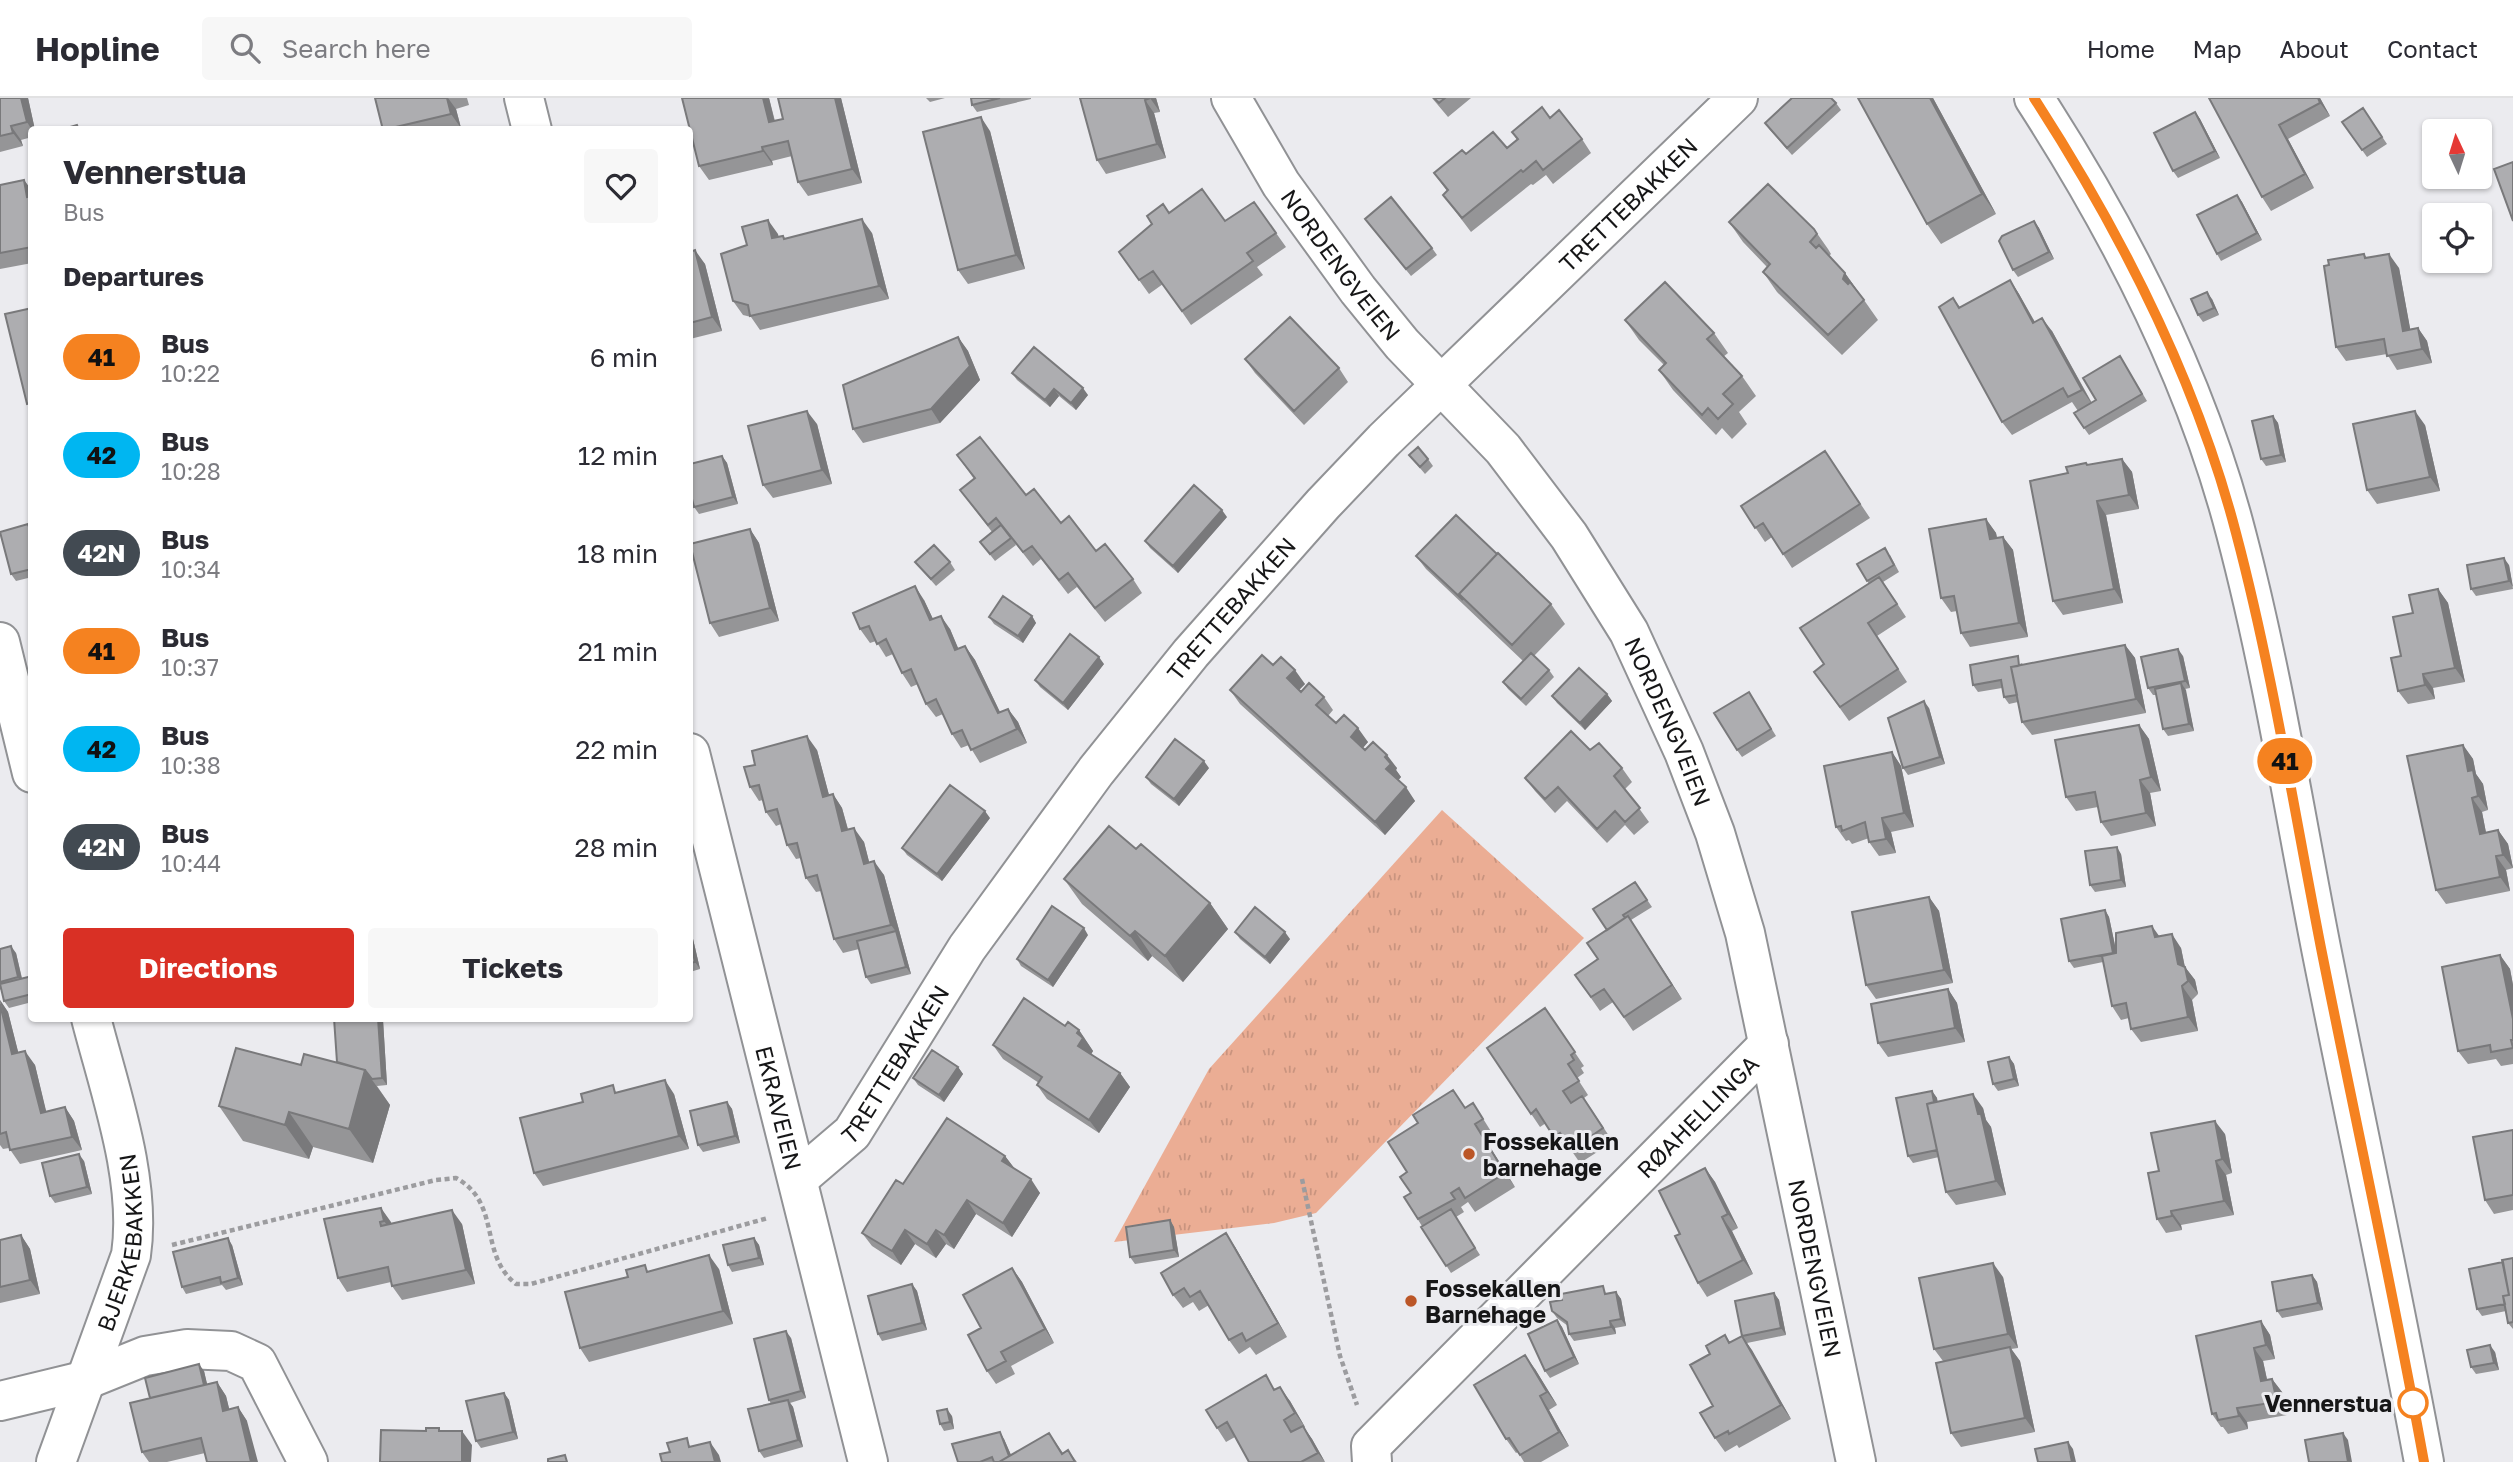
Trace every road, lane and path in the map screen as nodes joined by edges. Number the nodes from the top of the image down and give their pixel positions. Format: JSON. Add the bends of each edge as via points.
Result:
{"nodes":[{"id":1,"x":524,"y":98,"type":"edge"},
{"id":2,"x":1231,"y":98,"type":"edge"},
{"id":3,"x":1738,"y":98,"type":"edge"},
{"id":4,"x":2034,"y":98,"type":"edge"},
{"id":5,"x":531,"y":126,"type":"edge"},
{"id":6,"x":1442,"y":385,"type":"junction"},
{"id":7,"x":0,"y":642,"type":"edge"},
{"id":8,"x":28,"y":757,"type":"edge"},
{"id":9,"x":693,"y":764,"type":"edge"},
{"id":10,"x":92,"y":1022,"type":"edge"},
{"id":11,"x":1769,"y":1044,"type":"junction"},
{"id":12,"x":1302,"y":1179,"type":"dead end"},
{"id":13,"x":801,"y":1193,"type":"junction"},
{"id":14,"x":131,"y":1255,"type":"junction"},
{"id":15,"x":83,"y":1381,"type":"junction"},
{"id":16,"x":0,"y":1401,"type":"edge"},
{"id":17,"x":1372,"y":1454,"type":"edge"},
{"id":18,"x":56,"y":1462,"type":"edge"},
{"id":19,"x":308,"y":1462,"type":"edge"},
{"id":20,"x":868,"y":1462,"type":"edge"},
{"id":21,"x":1856,"y":1462,"type":"edge"},
{"id":22,"x":2424,"y":1462,"type":"edge"}],
"edges":[{"from":1,"to":5,"type":"street"},
{"from":2,"to":6,"type":"street","name":"NORDENGVEIEN","via":[[1281,184],[1358,290]]},
{"from":3,"to":6,"type":"street","name":"TRETTEBAKKEN"},
{"from":4,"to":22,"type":"street","via":[[2111,229],[2162,330],[2203,432],[2236,533]]},
{"from":6,"to":11,"type":"street","name":"NORDENGVEIEN","via":[[1537,492],[1601,583],[1629,632],[1708,814],[1745,933]]},
{"from":6,"to":13,"type":"street","name":"TRETTEBAKKEN","via":[[1323,504],[1191,653],[1096,771],[967,948],[852,1133]]},
{"from":7,"to":8,"type":"street"},
{"from":9,"to":13,"type":"street","name":"EKRAVEIEN"},
{"from":10,"to":14,"type":"street","name":"BJERKEBAKKEN","via":[[131,1190],[135,1224]]},
{"from":11,"to":17,"type":"street","name":"RØAHELLINGA"},
{"from":11,"to":21,"type":"street","name":"NORDENGVEIEN"},
{"from":12,"to":17,"type":"path","via":[[1340,1356]]},
{"from":13,"to":14,"type":"path","via":[[531,1284],[516,1284],[503,1274],[480,1196],[456,1178]]},
{"from":13,"to":20,"type":"street","name":"EKRAVEIEN"},
{"from":14,"to":15,"type":"street","name":"BJERKEBAKKEN"},
{"from":15,"to":16,"type":"street"},
{"from":15,"to":18,"type":"street","name":"BJERKEBAKKEN"},
{"from":15,"to":19,"type":"street","name":"BJERKEBAKKEN","via":[[145,1356],[187,1349],[231,1351],[257,1363]]}]}
